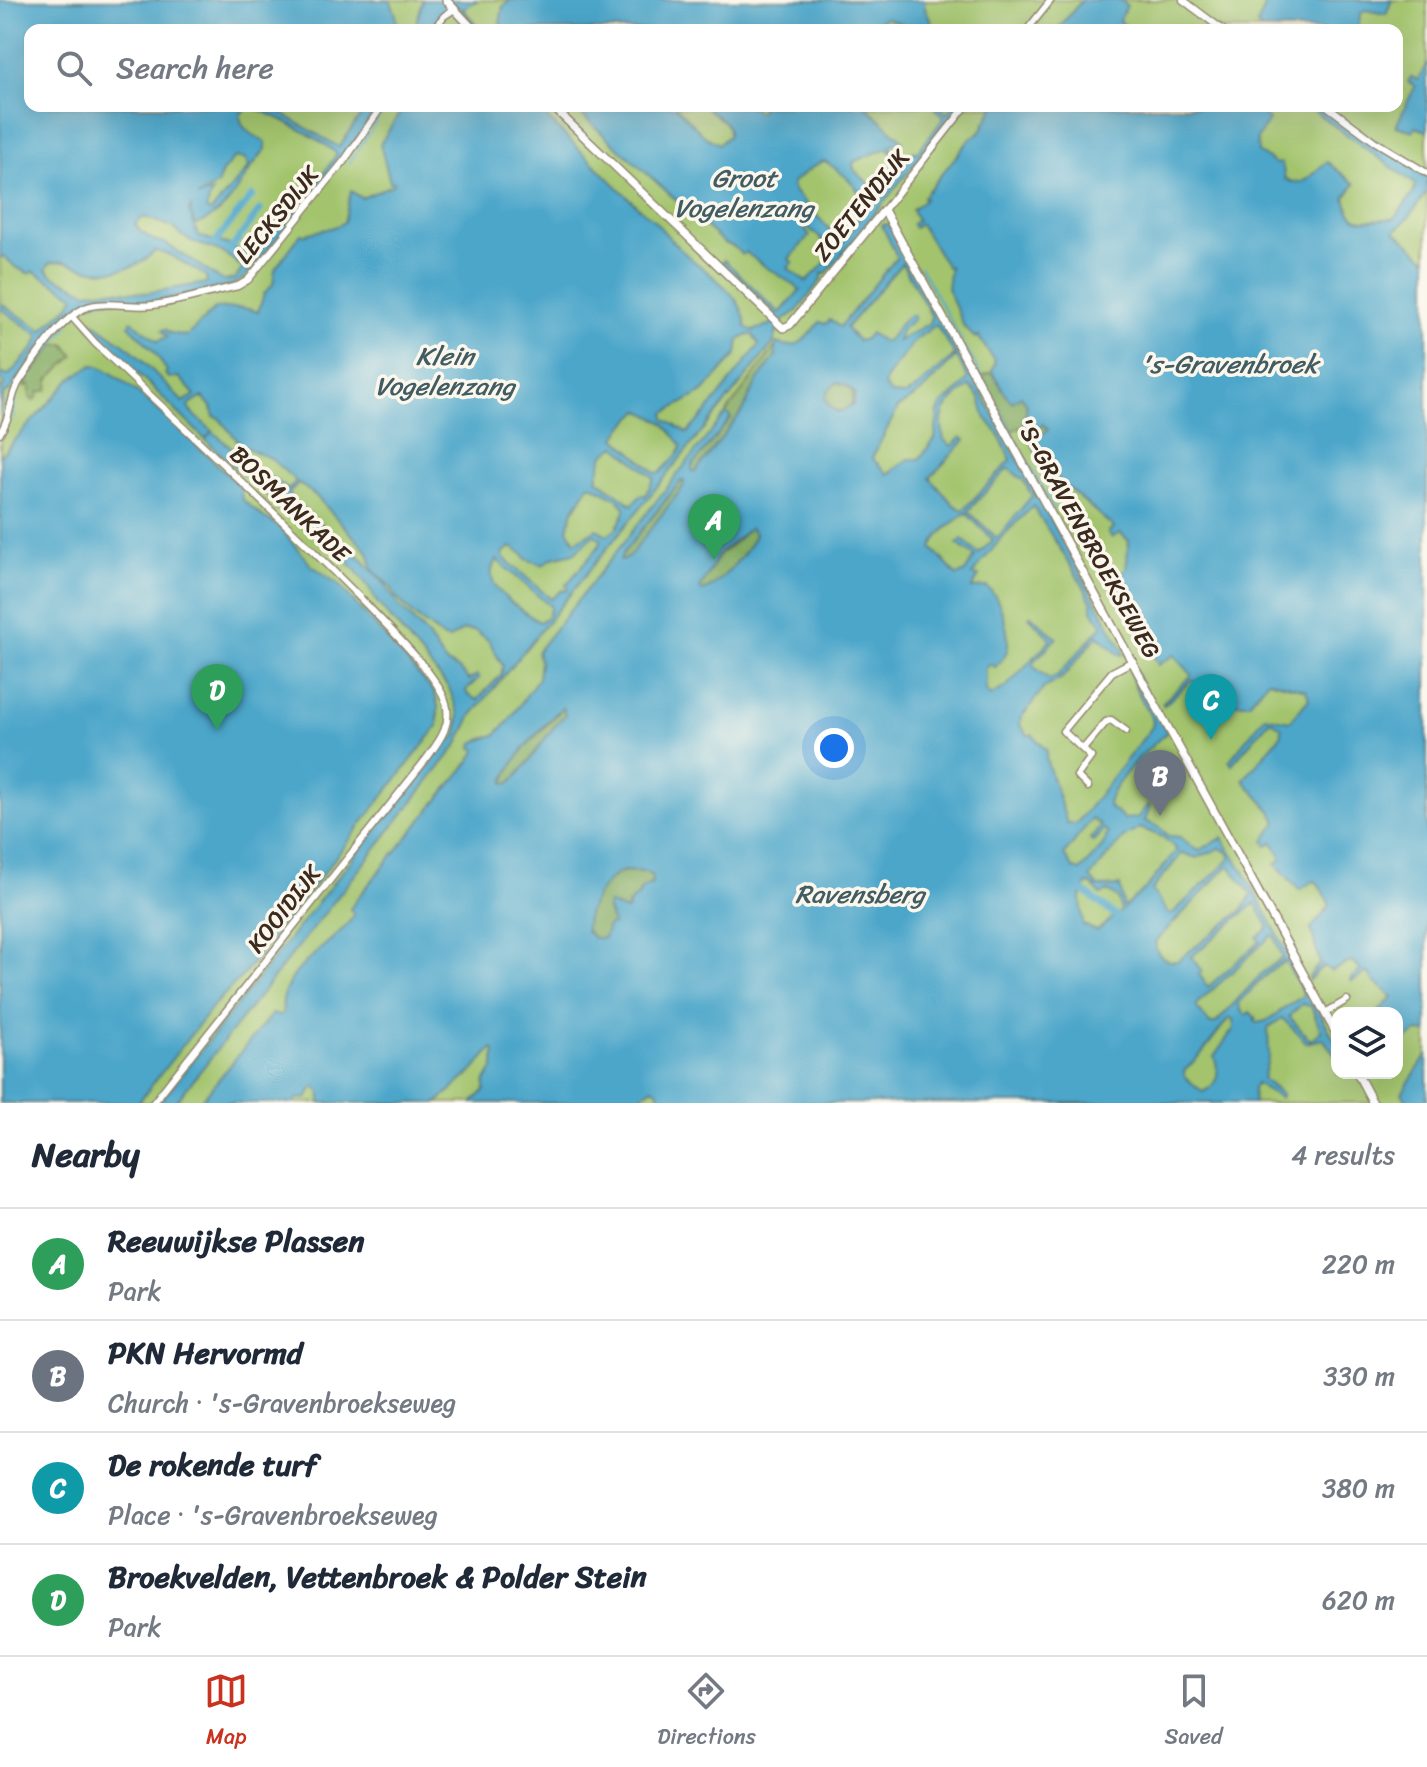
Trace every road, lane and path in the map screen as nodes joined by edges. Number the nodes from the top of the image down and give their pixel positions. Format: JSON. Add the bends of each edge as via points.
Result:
{"nodes":[{"id":1,"x":1051,"y":0,"type":"edge"},
{"id":2,"x":1183,"y":0,"type":"edge"},
{"id":3,"x":448,"y":4,"type":"edge"},
{"id":4,"x":438,"y":24,"type":"edge"},
{"id":5,"x":468,"y":24,"type":"edge"},
{"id":6,"x":1032,"y":24,"type":"edge"},
{"id":7,"x":1215,"y":24,"type":"edge"},
{"id":8,"x":378,"y":112,"type":"edge"},
{"id":9,"x":558,"y":112,"type":"edge"},
{"id":10,"x":961,"y":112,"type":"edge"},
{"id":11,"x":1335,"y":112,"type":"edge"},
{"id":12,"x":1427,"y":173,"type":"edge"},
{"id":13,"x":884,"y":210,"type":"junction"},
{"id":14,"x":72,"y":317,"type":"junction"},
{"id":15,"x":0,"y":433,"type":"edge"},
{"id":16,"x":1133,"y":661,"type":"junction"},
{"id":17,"x":1126,"y":731,"type":"dead end"},
{"id":18,"x":443,"y":736,"type":"joint"},
{"id":19,"x":1084,"y":748,"type":"junction"},
{"id":20,"x":1088,"y":787,"type":"dead end"},
{"id":21,"x":1347,"y":1000,"type":"dead end"},
{"id":22,"x":1325,"y":1013,"type":"junction"},
{"id":23,"x":1331,"y":1024,"type":"edge"},
{"id":24,"x":1360,"y":1079,"type":"edge"},
{"id":25,"x":153,"y":1103,"type":"edge"},
{"id":26,"x":1373,"y":1103,"type":"edge"}],
"edges":[{"from":1,"to":6,"type":"street"},
{"from":2,"to":7,"type":"street"},
{"from":3,"to":4,"type":"street"},
{"from":3,"to":5,"type":"street"},
{"from":8,"to":14,"type":"street","name":"LECKSDIJK","via":[[248,280],[152,305],[91,306]]},
{"from":9,"to":13,"type":"street","name":"ZOETENDIJK","via":[[780,325]]},
{"from":10,"to":13,"type":"street","name":"ZOETENDIJK"},
{"from":11,"to":12,"type":"street"},
{"from":13,"to":16,"type":"street","name":"'S-GRAVENBROEKSEWEG"},
{"from":14,"to":15,"type":"street","via":[[15,388]]},
{"from":14,"to":18,"type":"street","name":"BOSMANKADE","via":[[397,637],[445,700]]},
{"from":16,"to":19,"type":"street","via":[[1112,672],[1063,731]]},
{"from":16,"to":22,"type":"street","name":"'S-GRAVENBROEKSEWEG"},
{"from":17,"to":19,"type":"street","via":[[1106,722]]},
{"from":18,"to":25,"type":"street","name":"KOOIDIJK"},
{"from":19,"to":20,"type":"street","via":[[1091,757],[1077,776]]},
{"from":21,"to":22,"type":"street"},
{"from":22,"to":23,"type":"street","name":"'S-GRAVENBROEKSEWEG"},
{"from":24,"to":26,"type":"street"}]}
